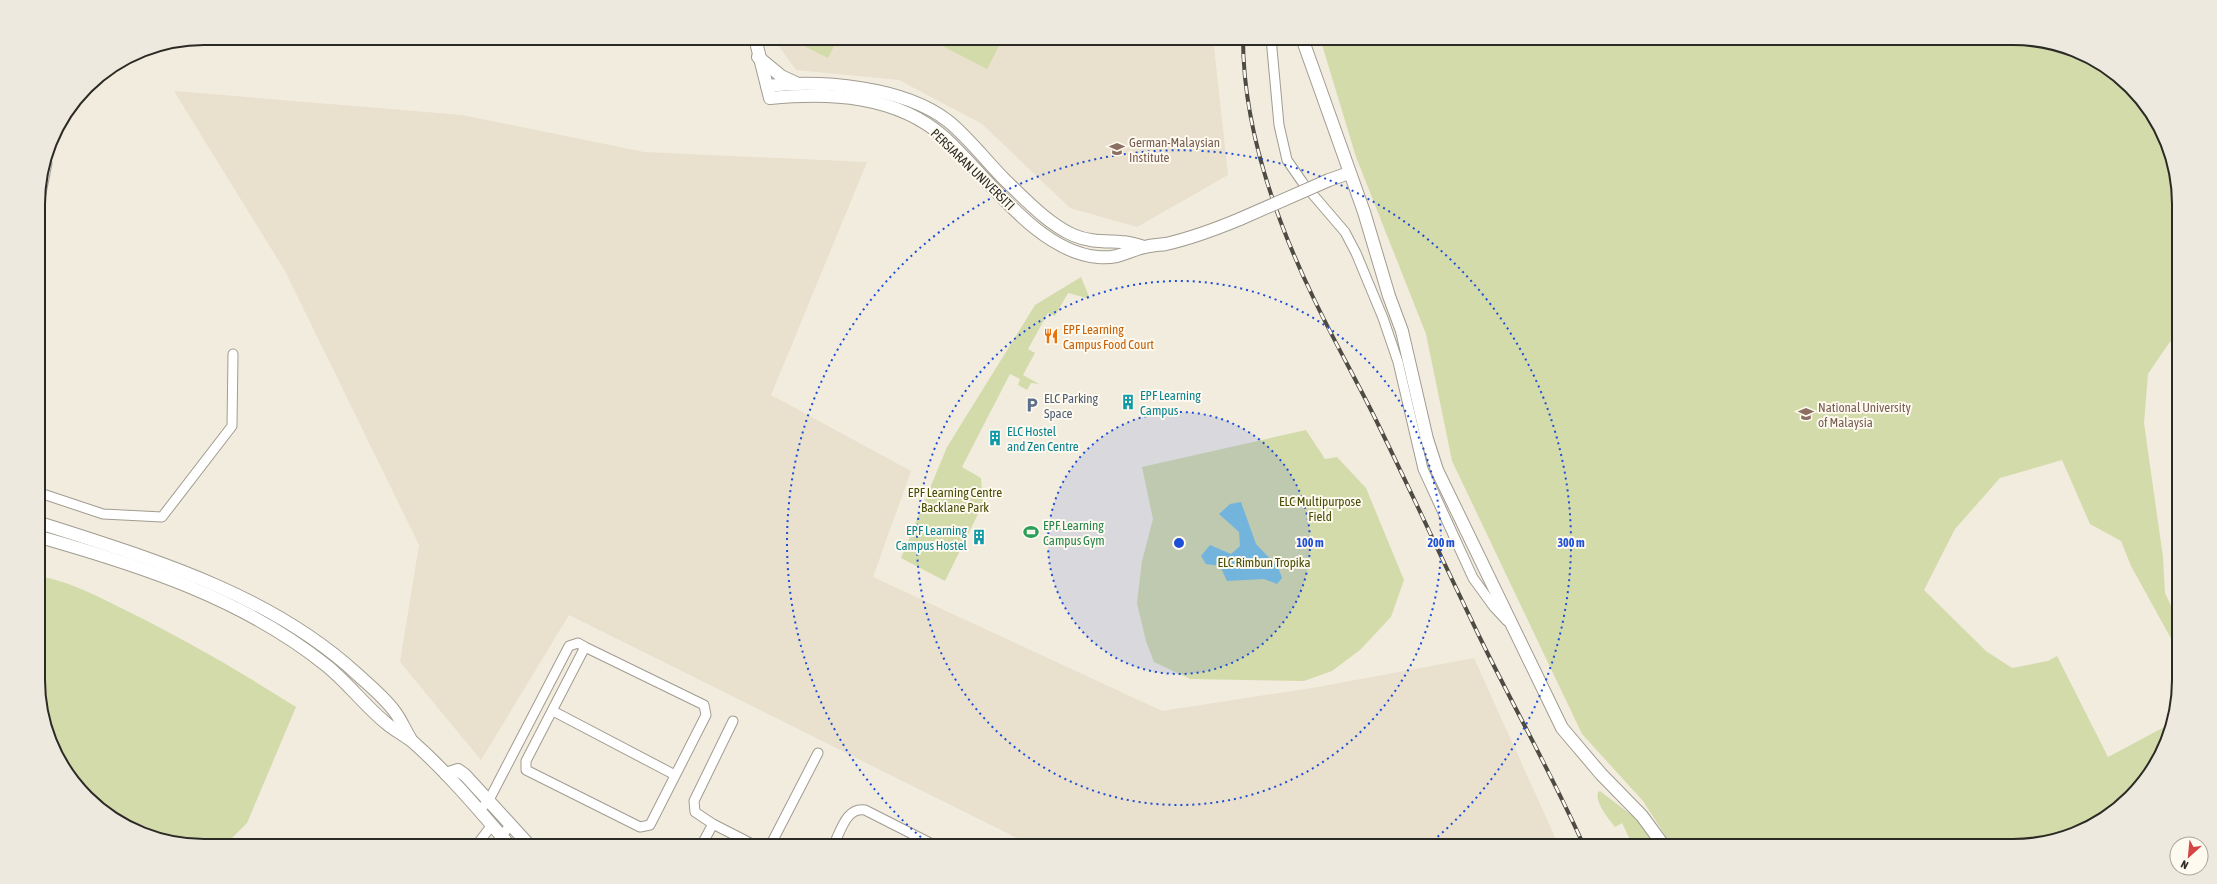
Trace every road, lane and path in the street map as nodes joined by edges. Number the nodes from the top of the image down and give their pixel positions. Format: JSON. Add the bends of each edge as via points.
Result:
{"nodes":[{"id":1,"x":756,"y":45,"type":"edge"},
{"id":2,"x":1272,"y":45,"type":"edge"},
{"id":3,"x":1304,"y":45,"type":"edge"},
{"id":4,"x":758,"y":57,"type":"junction"},
{"id":5,"x":796,"y":83,"type":"junction"},
{"id":6,"x":768,"y":92,"type":"junction"},
{"id":7,"x":1349,"y":173,"type":"junction"},
{"id":8,"x":1144,"y":247,"type":"junction"},
{"id":9,"x":233,"y":354,"type":"dead end"},
{"id":10,"x":45,"y":495,"type":"edge"},
{"id":11,"x":45,"y":525,"type":"edge"},
{"id":12,"x":45,"y":538,"type":"edge"},
{"id":13,"x":1510,"y":623,"type":"junction"},
{"id":14,"x":585,"y":647,"type":"junction"},
{"id":15,"x":553,"y":711,"type":"junction"},
{"id":16,"x":733,"y":721,"type":"dead end"},
{"id":17,"x":413,"y":743,"type":"junction"},
{"id":18,"x":818,"y":753,"type":"dead end"},
{"id":19,"x":446,"y":774,"type":"junction"},
{"id":20,"x":675,"y":775,"type":"junction"},
{"id":21,"x":489,"y":800,"type":"junction"},
{"id":22,"x":479,"y":811,"type":"junction"},
{"id":23,"x":512,"y":824,"type":"junction"},
{"id":24,"x":713,"y":824,"type":"junction"},
{"id":25,"x":492,"y":825,"type":"junction"},
{"id":26,"x":481,"y":839,"type":"edge"},
{"id":27,"x":500,"y":839,"type":"edge"},
{"id":28,"x":504,"y":839,"type":"edge"},
{"id":29,"x":524,"y":839,"type":"edge"},
{"id":30,"x":705,"y":839,"type":"edge"},
{"id":31,"x":742,"y":839,"type":"edge"},
{"id":32,"x":774,"y":839,"type":"edge"},
{"id":33,"x":837,"y":839,"type":"edge"},
{"id":34,"x":922,"y":839,"type":"edge"},
{"id":35,"x":1659,"y":839,"type":"edge"}],
"edges":[{"from":1,"to":4,"type":"street"},
{"from":2,"to":13,"type":"street","via":[[1279,125],[1287,160],[1311,193],[1345,232],[1356,253],[1398,362],[1423,469],[1473,578],[1494,607]]},
{"from":3,"to":7,"type":"street"},
{"from":4,"to":5,"type":"street","via":[[781,76]]},
{"from":4,"to":6,"type":"street"},
{"from":5,"to":6,"type":"street","name":"PERSIARAN UNIVERSITI"},
{"from":5,"to":8,"type":"street","name":"PERSIARAN UNIVERSITI","via":[[848,86],[898,97],[936,114],[955,128],[997,172],[1046,216],[1073,235],[1085,240],[1121,242]]},
{"from":6,"to":8,"type":"street","name":"PERSIARAN UNIVERSITI","via":[[862,98],[907,114],[944,137],[985,182],[1037,229],[1067,249],[1109,257],[1121,256]]},
{"from":7,"to":8,"type":"street","name":"PERSIARAN UNIVERSITI","bridge":true,"via":[[1210,231],[1167,244]]},
{"from":7,"to":13,"type":"street","via":[[1402,331],[1433,460]]},
{"from":9,"to":10,"type":"street","via":[[232,426],[162,517],[103,514]]},
{"from":11,"to":17,"type":"street","via":[[178,570],[230,591],[278,615],[337,656],[368,684],[394,711]]},
{"from":12,"to":17,"type":"street","via":[[172,580],[224,601],[279,631],[328,667],[385,722]]},
{"from":13,"to":35,"type":"street","via":[[1568,738]]},
{"from":14,"to":15,"type":"street"},
{"from":14,"to":20,"type":"street","via":[[704,705],[706,715]]},
{"from":14,"to":21,"type":"street","via":[[578,643],[568,646]]},
{"from":15,"to":20,"type":"street"},
{"from":15,"to":20,"type":"street","via":[[526,762],[526,770],[640,827],[650,825]]},
{"from":16,"to":24,"type":"street","via":[[694,801],[694,812]]},
{"from":17,"to":19,"type":"street"},
{"from":18,"to":32,"type":"street"},
{"from":19,"to":21,"type":"street","via":[[458,770]]},
{"from":19,"to":22,"type":"street"},
{"from":21,"to":22,"type":"street"},
{"from":21,"to":23,"type":"street"},
{"from":22,"to":25,"type":"street"},
{"from":23,"to":28,"type":"street"},
{"from":23,"to":29,"type":"street"},
{"from":24,"to":30,"type":"street"},
{"from":24,"to":31,"type":"street"},
{"from":25,"to":26,"type":"street"},
{"from":25,"to":27,"type":"street"},
{"from":33,"to":34,"type":"street","via":[[850,813],[858,809],[866,810]]}]}
